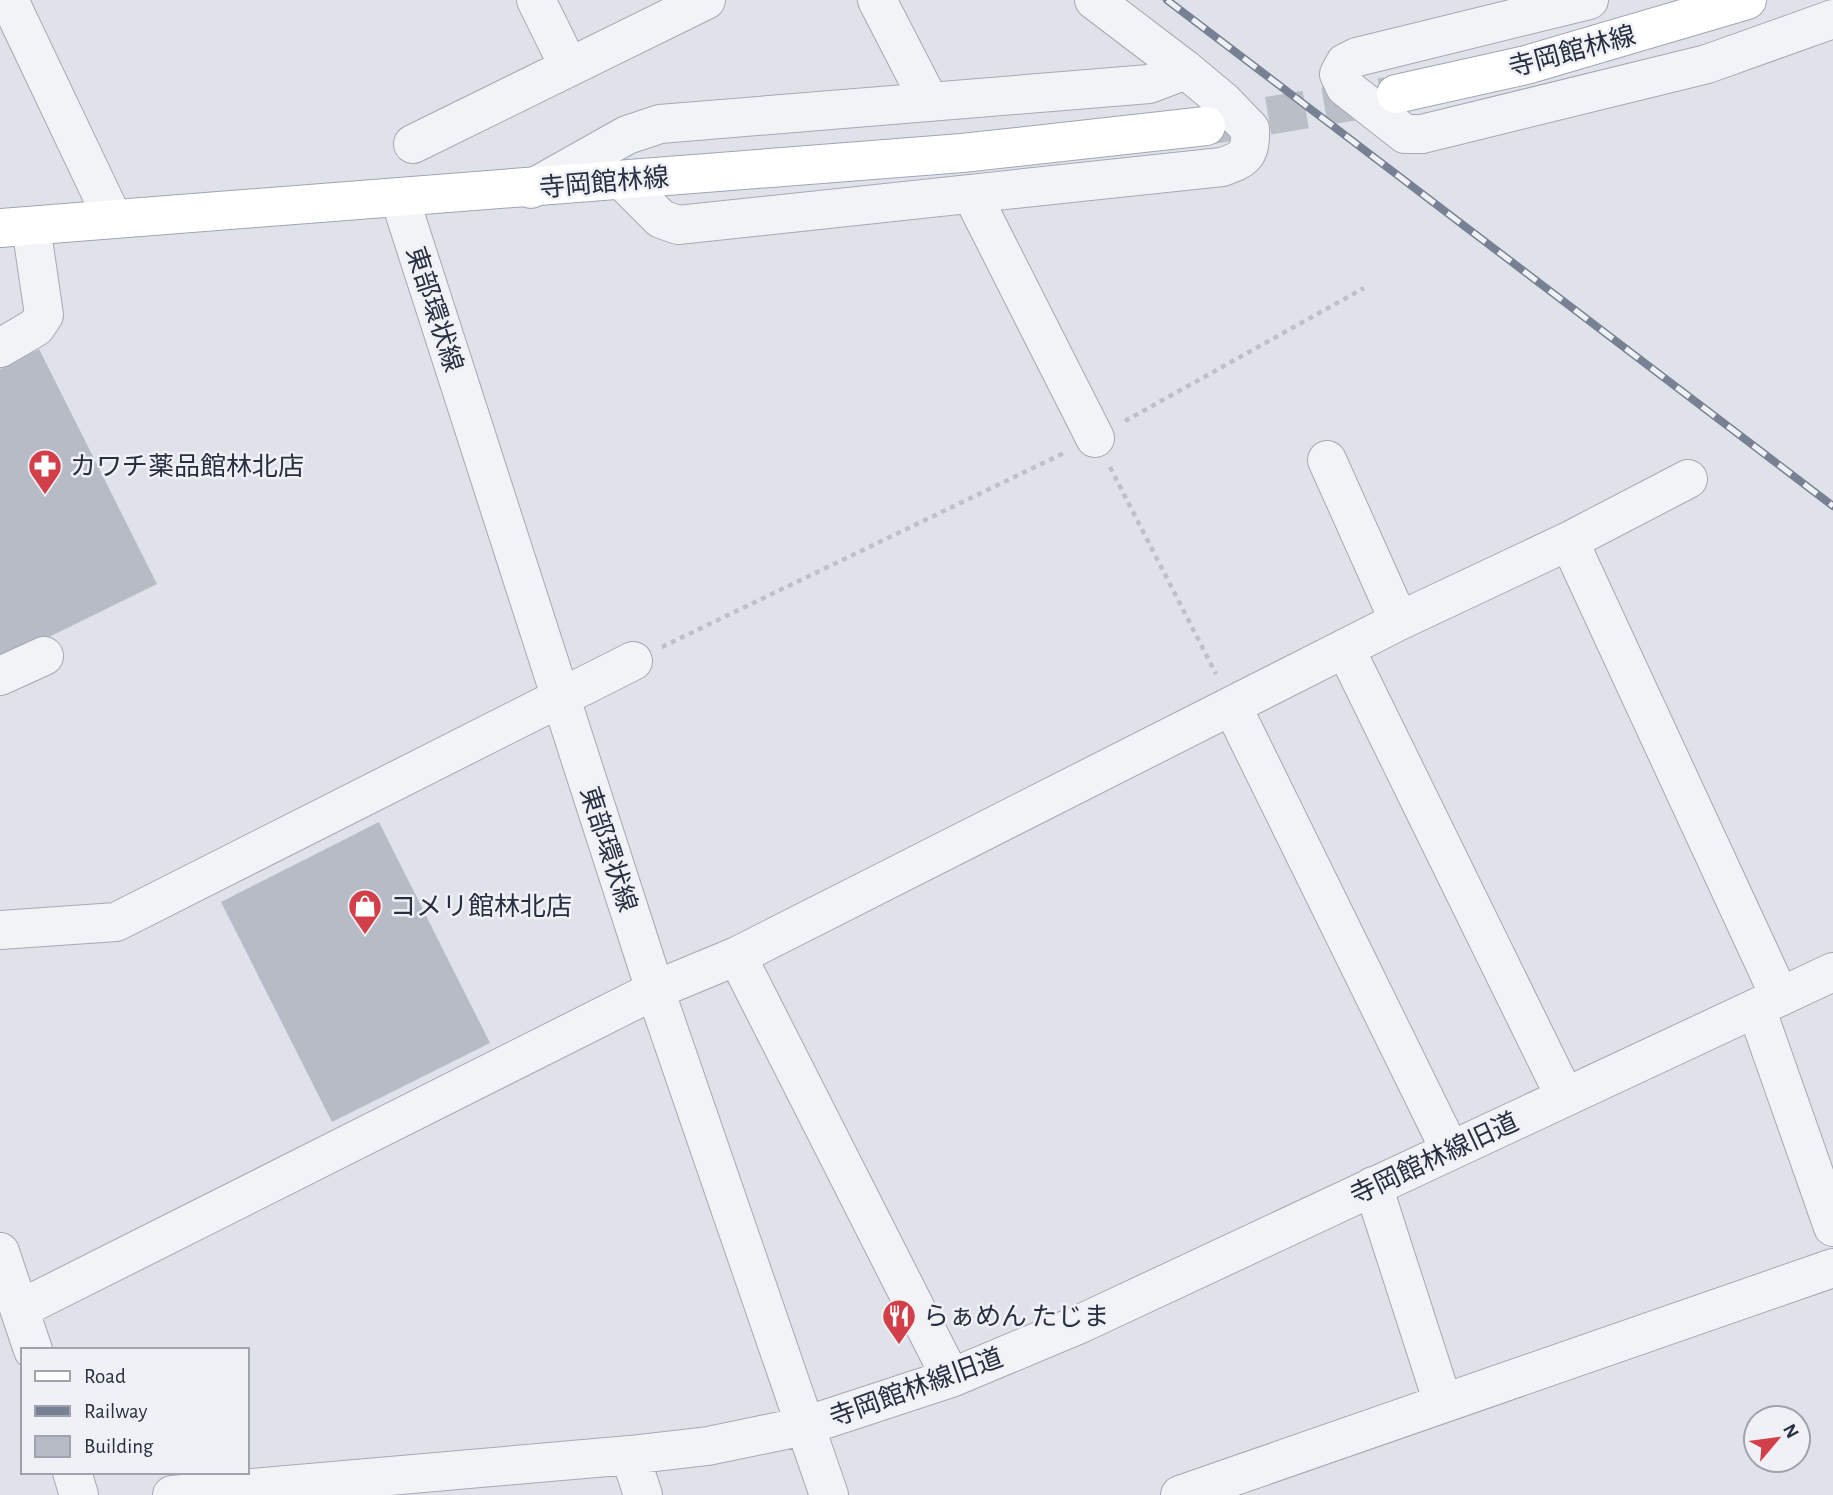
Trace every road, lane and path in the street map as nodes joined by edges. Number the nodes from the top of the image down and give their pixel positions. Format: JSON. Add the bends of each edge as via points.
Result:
{"nodes":[{"id":1,"x":9,"y":0,"type":"edge"},
{"id":2,"x":536,"y":0,"type":"edge"},
{"id":3,"x":706,"y":0,"type":"edge"},
{"id":4,"x":877,"y":0,"type":"edge"},
{"id":5,"x":1094,"y":0,"type":"edge"},
{"id":6,"x":1589,"y":0,"type":"edge"},
{"id":7,"x":1747,"y":0,"type":"edge"},
{"id":8,"x":1833,"y":19,"type":"edge"},
{"id":9,"x":569,"y":67,"type":"junction"},
{"id":10,"x":1186,"y":70,"type":"junction"},
{"id":11,"x":1396,"y":94,"type":"tunnel mouth"},
{"id":12,"x":929,"y":101,"type":"junction"},
{"id":13,"x":1206,"y":126,"type":"tunnel mouth"},
{"id":14,"x":413,"y":144,"type":"dead end"},
{"id":15,"x":622,"y":180,"type":"junction"},
{"id":16,"x":531,"y":188,"type":"junction"},
{"id":17,"x":972,"y":195,"type":"junction"},
{"id":18,"x":400,"y":199,"type":"junction"},
{"id":19,"x":113,"y":219,"type":"junction"},
{"id":20,"x":16,"y":227,"type":"edge"},
{"id":21,"x":1364,"y":288,"type":"dead end"},
{"id":22,"x":0,"y":348,"type":"edge"},
{"id":23,"x":1096,"y":438,"type":"junction"},
{"id":24,"x":1327,"y":460,"type":"dead end"},
{"id":25,"x":1688,"y":479,"type":"dead end"},
{"id":26,"x":1569,"y":541,"type":"junction"},
{"id":27,"x":1399,"y":621,"type":"junction"},
{"id":28,"x":1345,"y":648,"type":"junction"},
{"id":29,"x":44,"y":656,"type":"dead end"},
{"id":30,"x":633,"y":661,"type":"joint"},
{"id":31,"x":0,"y":676,"type":"edge"},
{"id":32,"x":561,"y":698,"type":"junction"},
{"id":33,"x":1232,"y":706,"type":"junction"},
{"id":34,"x":0,"y":930,"type":"edge"},
{"id":35,"x":737,"y":956,"type":"junction"},
{"id":36,"x":1833,"y":972,"type":"edge"},
{"id":37,"x":655,"y":990,"type":"junction"},
{"id":38,"x":1768,"y":1002,"type":"junction"},
{"id":39,"x":1565,"y":1097,"type":"junction"},
{"id":40,"x":1450,"y":1150,"type":"junction"},
{"id":41,"x":1373,"y":1186,"type":"junction"},
{"id":42,"x":1833,"y":1227,"type":"edge"},
{"id":43,"x":0,"y":1252,"type":"edge"},
{"id":44,"x":1833,"y":1268,"type":"edge"},
{"id":45,"x":20,"y":1309,"type":"junction"},
{"id":46,"x":32,"y":1348,"type":"edge"},
{"id":47,"x":951,"y":1378,"type":"junction"},
{"id":48,"x":1443,"y":1403,"type":"junction"},
{"id":49,"x":805,"y":1426,"type":"junction"},
{"id":50,"x":630,"y":1455,"type":"junction"},
{"id":51,"x":73,"y":1474,"type":"edge"},
{"id":52,"x":79,"y":1495,"type":"edge"},
{"id":53,"x":172,"y":1495,"type":"edge"},
{"id":54,"x":643,"y":1495,"type":"edge"},
{"id":55,"x":829,"y":1495,"type":"edge"},
{"id":56,"x":1180,"y":1495,"type":"edge"}],
"edges":[{"from":1,"to":19,"type":"street"},
{"from":2,"to":9,"type":"street"},
{"from":3,"to":9,"type":"street"},
{"from":4,"to":12,"type":"street"},
{"from":5,"to":10,"type":"street"},
{"from":6,"to":8,"type":"street","via":[[1357,57],[1345,63],[1339,74],[1345,87],[1405,134],[1422,134],[1707,64]]},
{"from":7,"to":11,"type":"main road","name":"寺岡館林線","via":[[1526,65]]},
{"from":9,"to":14,"type":"street"},
{"from":10,"to":12,"type":"street","via":[[1149,84]]},
{"from":10,"to":17,"type":"street","via":[[1250,129],[1250,146],[1242,160],[1222,167]]},
{"from":12,"to":16,"type":"street","via":[[660,124],[627,135]]},
{"from":13,"to":15,"type":"main road","name":"寺岡館林線","via":[[962,153]]},
{"from":15,"to":16,"type":"main road","name":"寺岡館林線"},
{"from":15,"to":17,"type":"street","via":[[661,219],[678,225]]},
{"from":16,"to":18,"type":"main road","name":"寺岡館林線"},
{"from":17,"to":23,"type":"street"},
{"from":18,"to":19,"type":"main road","name":"寺岡館林線"},
{"from":18,"to":32,"type":"street","name":"東部環状線"},
{"from":19,"to":20,"type":"main road","name":"寺岡館林線"},
{"from":20,"to":22,"type":"street","via":[[44,315],[36,327]]},
{"from":21,"to":23,"type":"path"},
{"from":23,"to":30,"type":"path"},
{"from":23,"to":33,"type":"path"},
{"from":24,"to":27,"type":"street"},
{"from":25,"to":26,"type":"street"},
{"from":26,"to":27,"type":"street"},
{"from":26,"to":38,"type":"street"},
{"from":27,"to":28,"type":"street"},
{"from":28,"to":33,"type":"street"},
{"from":28,"to":39,"type":"street"},
{"from":29,"to":31,"type":"street"},
{"from":30,"to":32,"type":"street"},
{"from":32,"to":34,"type":"street","via":[[116,922]]},
{"from":32,"to":37,"type":"street","name":"東部環状線"},
{"from":33,"to":35,"type":"street"},
{"from":33,"to":40,"type":"street"},
{"from":35,"to":37,"type":"street"},
{"from":35,"to":47,"type":"street"},
{"from":36,"to":38,"type":"street","name":"寺岡館林線旧道"},
{"from":37,"to":45,"type":"street"},
{"from":37,"to":49,"type":"street","name":"東部環状線"},
{"from":38,"to":39,"type":"street","name":"寺岡館林線旧道"},
{"from":38,"to":42,"type":"street"},
{"from":39,"to":40,"type":"street","name":"寺岡館林線旧道"},
{"from":40,"to":41,"type":"street","name":"寺岡館林線旧道"},
{"from":41,"to":47,"type":"street","name":"寺岡館林線旧道","via":[[1080,1324]]},
{"from":41,"to":48,"type":"street"},
{"from":43,"to":45,"type":"street"},
{"from":44,"to":48,"type":"street"},
{"from":45,"to":46,"type":"street"},
{"from":47,"to":49,"type":"street","name":"寺岡館林線旧道"},
{"from":48,"to":56,"type":"street"},
{"from":49,"to":50,"type":"street","name":"寺岡館林線旧道","via":[[708,1446]]},
{"from":49,"to":55,"type":"street","name":"東部環状線"},
{"from":50,"to":53,"type":"street","name":"寺岡館林線旧道"},
{"from":50,"to":54,"type":"street"},
{"from":51,"to":52,"type":"street"}]}
